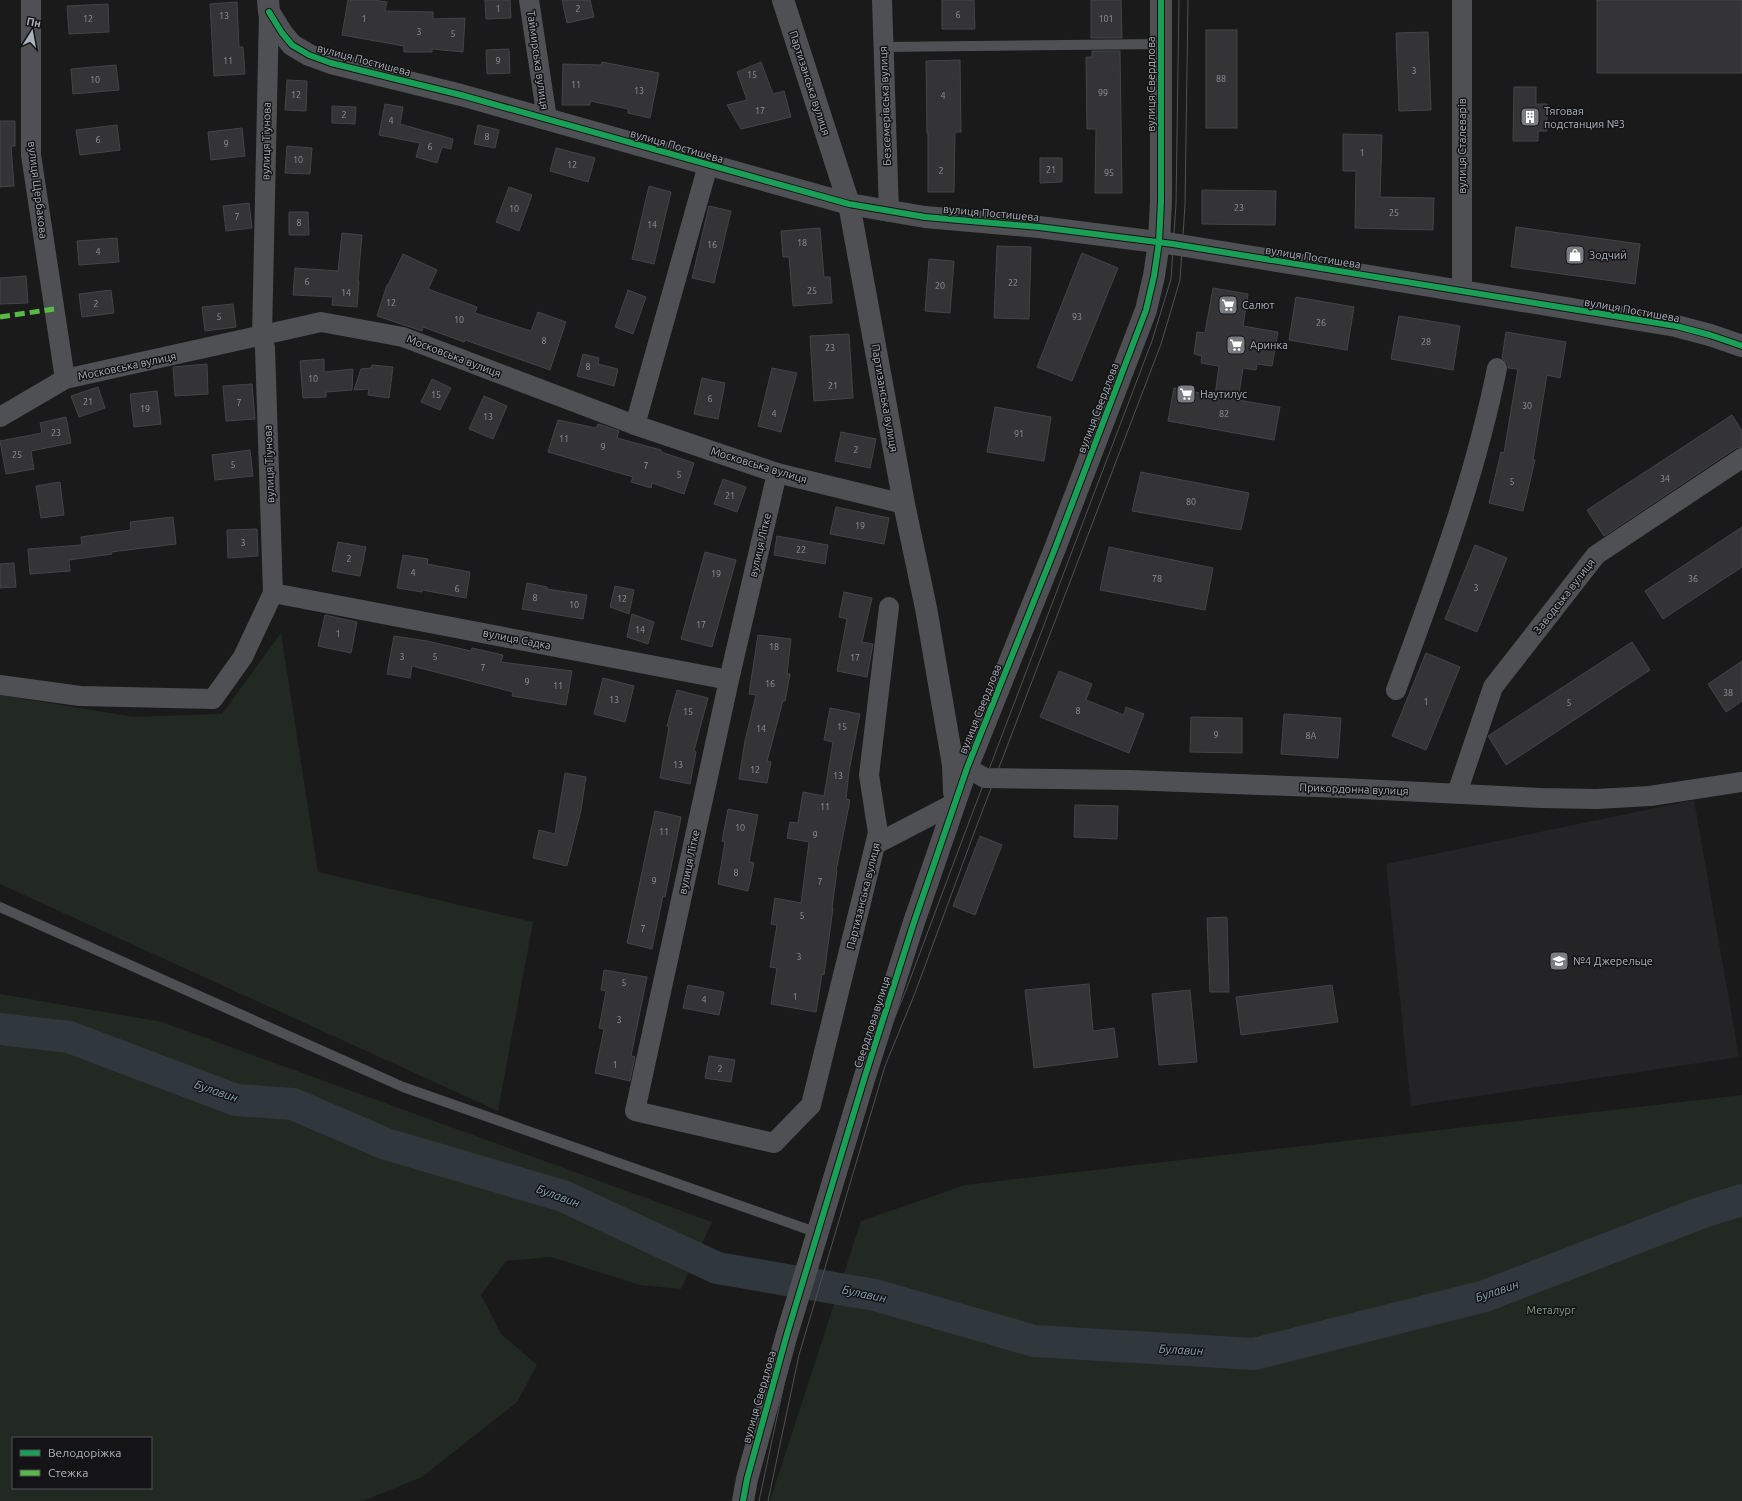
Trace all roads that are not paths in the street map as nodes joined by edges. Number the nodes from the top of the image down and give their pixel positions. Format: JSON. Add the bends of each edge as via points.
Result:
{"nodes":[{"id":1,"x":30,"y":0,"type":"edge"},
{"id":2,"x":529,"y":0,"type":"edge"},
{"id":3,"x":783,"y":0,"type":"edge"},
{"id":4,"x":882,"y":0,"type":"edge"},
{"id":5,"x":1161,"y":0,"type":"edge"},
{"id":6,"x":1462,"y":0,"type":"edge"},
{"id":7,"x":268,"y":6,"type":"edge"},
{"id":8,"x":1161,"y":44,"type":"junction"},
{"id":9,"x":883,"y":47,"type":"junction"},
{"id":10,"x":547,"y":120,"type":"junction"},
{"id":11,"x":708,"y":165,"type":"junction"},
{"id":12,"x":849,"y":204,"type":"junction"},
{"id":13,"x":889,"y":212,"type":"junction"},
{"id":14,"x":1159,"y":242,"type":"junction"},
{"id":15,"x":1462,"y":292,"type":"junction"},
{"id":16,"x":262,"y":336,"type":"junction"},
{"id":17,"x":1742,"y":346,"type":"edge"},
{"id":18,"x":1497,"y":368,"type":"dead end"},
{"id":19,"x":65,"y":379,"type":"junction"},
{"id":20,"x":0,"y":416,"type":"edge"},
{"id":21,"x":636,"y":425,"type":"junction"},
{"id":22,"x":1742,"y":458,"type":"edge"},
{"id":23,"x":777,"y":473,"type":"junction"},
{"id":24,"x":904,"y":504,"type":"junction"},
{"id":25,"x":274,"y":593,"type":"junction"},
{"id":26,"x":889,"y":607,"type":"dead end"},
{"id":27,"x":729,"y":680,"type":"junction"},
{"id":28,"x":0,"y":685,"type":"edge"},
{"id":29,"x":1396,"y":690,"type":"dead end"},
{"id":30,"x":967,"y":768,"type":"junction"},
{"id":31,"x":1742,"y":782,"type":"edge"},
{"id":32,"x":1457,"y":793,"type":"junction"},
{"id":33,"x":955,"y":803,"type":"junction"},
{"id":34,"x":876,"y":844,"type":"junction"},
{"id":35,"x":0,"y":907,"type":"edge"},
{"id":36,"x":774,"y":1143,"type":"joint"},
{"id":37,"x":816,"y":1241,"type":"junction"},
{"id":38,"x":798,"y":1300,"type":"joint"},
{"id":39,"x":743,"y":1501,"type":"edge"}],
"edges":[{"from":1,"to":19,"type":"street","name":"вулиця Щербакова","via":[[31,155]]},
{"from":2,"to":10,"type":"street","name":"Таймирська вулиця"},
{"from":3,"to":12,"type":"street","name":"Партизанська вулиця"},
{"from":4,"to":9,"type":"street","name":"Безсемерівська вулиця"},
{"from":5,"to":8,"type":"street","name":"вулиця Свердлова"},
{"from":6,"to":15,"type":"street","name":"вулиця Сталеварів"},
{"from":7,"to":10,"type":"street","name":"вулиця Постишева","via":[[282,33],[292,45],[309,55]]},
{"from":7,"to":16,"type":"street","name":"вулиця Тіунова"},
{"from":8,"to":9,"type":"lane"},
{"from":8,"to":14,"type":"street","name":"вулиця Свердлова"},
{"from":9,"to":13,"type":"street","name":"Безсемерівська вулиця"},
{"from":10,"to":11,"type":"street","name":"вулиця Постишева"},
{"from":11,"to":12,"type":"street","name":"вулиця Постишева"},
{"from":11,"to":21,"type":"street"},
{"from":12,"to":13,"type":"street","name":"вулиця Постишева"},
{"from":12,"to":24,"type":"street","name":"Партизанська вулиця"},
{"from":13,"to":14,"type":"street","name":"вулиця Постишева"},
{"from":14,"to":15,"type":"street","name":"вулиця Постишева"},
{"from":14,"to":30,"type":"street","name":"вулиця Свердлова","via":[[1146,310],[1054,551]]},
{"from":15,"to":17,"type":"street","name":"вулиця Постишева","via":[[1676,326],[1710,334]]},
{"from":16,"to":19,"type":"street","name":"Московська вулиця"},
{"from":16,"to":21,"type":"street","name":"Московська вулиця","via":[[321,322],[403,337]]},
{"from":16,"to":25,"type":"street","name":"вулиця Тіунова","via":[[265,348]]},
{"from":18,"to":29,"type":"street","via":[[1468,484],[1446,555]]},
{"from":19,"to":20,"type":"street","name":"Московська вулиця"},
{"from":21,"to":23,"type":"street","name":"Московська вулиця"},
{"from":22,"to":32,"type":"street","name":"Заводська вулиця","via":[[1596,555],[1493,687]]},
{"from":23,"to":24,"type":"street","name":"Московська вулиця"},
{"from":23,"to":27,"type":"street","name":"вулиця Літке"},
{"from":24,"to":33,"type":"street","name":"Партизанська вулиця","via":[[948,732]]},
{"from":25,"to":27,"type":"street","name":"вулиця Садка"},
{"from":25,"to":28,"type":"street","name":"вулиця Тіунова","via":[[243,657],[212,699],[80,696]]},
{"from":26,"to":34,"type":"street","name":"Партизанська вулиця","via":[[869,775],[878,833]]},
{"from":27,"to":36,"type":"street","name":"вулиця Літке","via":[[635,1111]]},
{"from":30,"to":32,"type":"street","name":"Прикордонна вулиця","via":[[986,778],[1128,780]]},
{"from":30,"to":33,"type":"street","name":"вулиця Свердлова"},
{"from":31,"to":32,"type":"street","name":"Прикордонна вулиця","via":[[1650,796],[1619,798],[1541,798]]},
{"from":33,"to":34,"type":"street"},
{"from":33,"to":37,"type":"street","name":"Свердлова вулиця","via":[[914,922]]},
{"from":34,"to":36,"type":"street","name":"Партизанська вулиця","via":[[811,1105]]},
{"from":35,"to":37,"type":"lane","via":[[403,1087]]},
{"from":37,"to":38,"type":"street","name":"Свердлова вулиця"},
{"from":38,"to":39,"type":"street","name":"вулиця Свердлова"}]}
